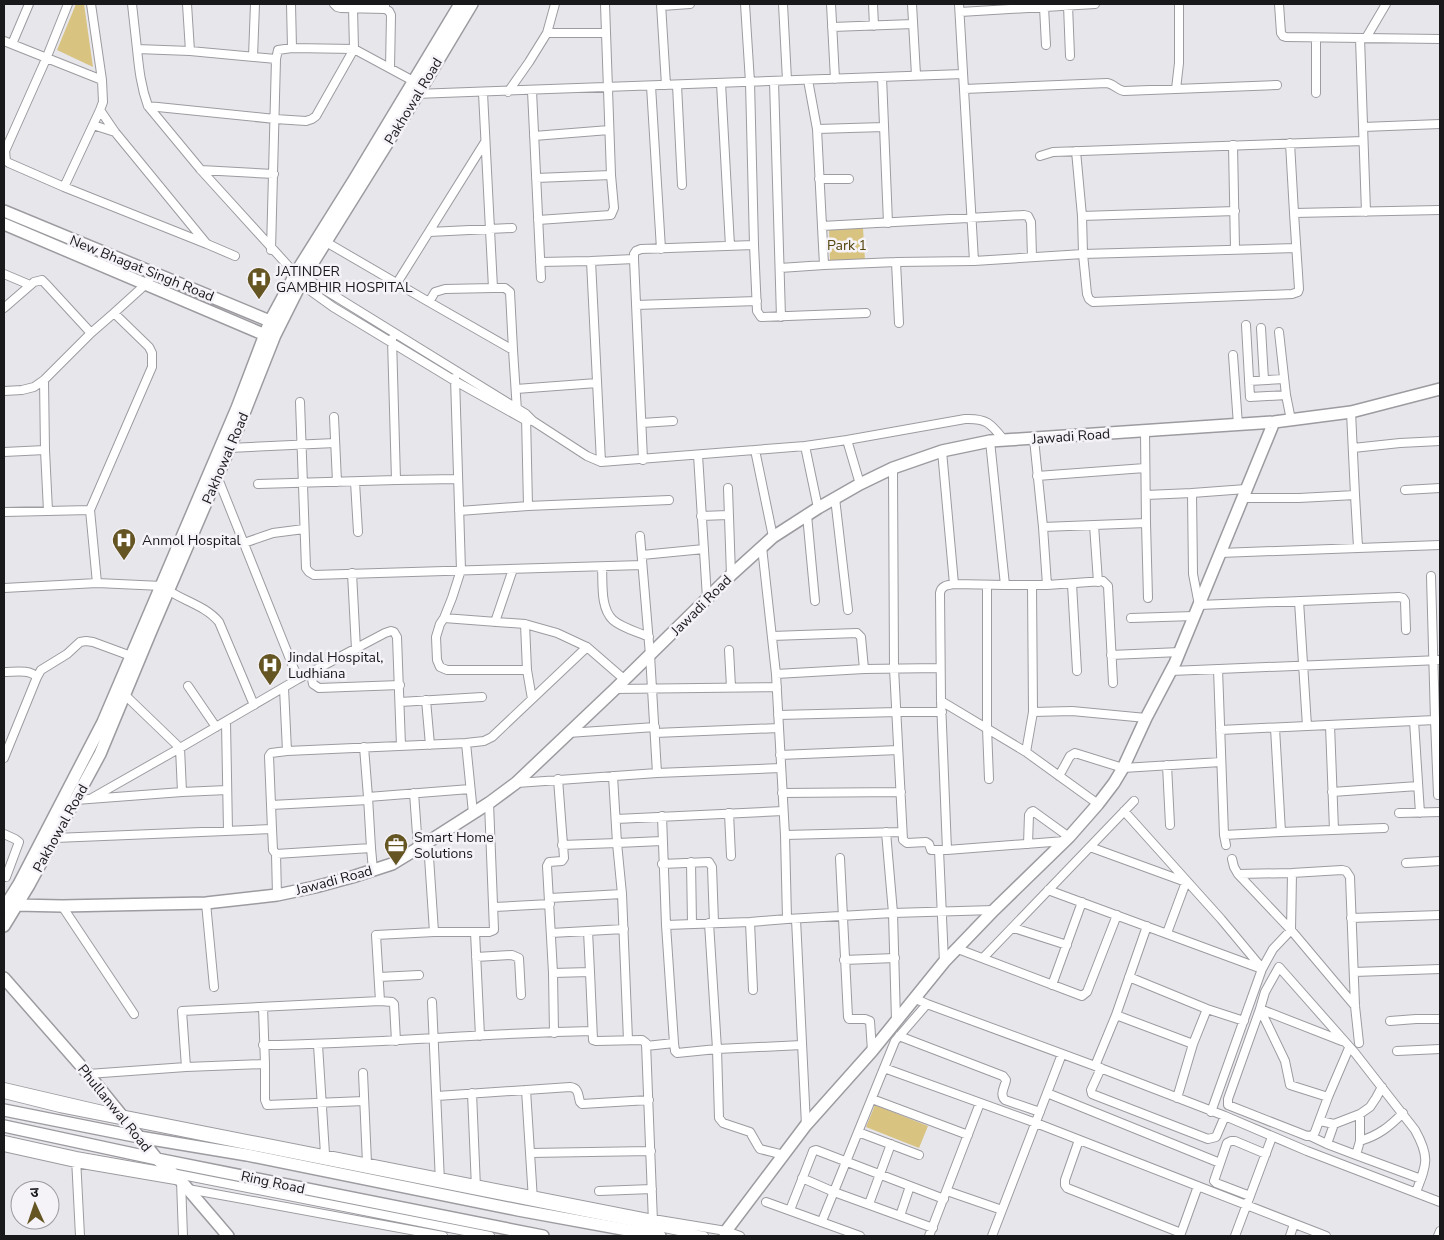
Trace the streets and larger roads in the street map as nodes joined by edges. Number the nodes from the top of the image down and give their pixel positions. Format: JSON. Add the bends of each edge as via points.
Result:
{"nodes":[{"id":1,"x":29,"y":4,"type":"edge"},
{"id":2,"x":68,"y":4,"type":"edge"},
{"id":3,"x":91,"y":4,"type":"edge"},
{"id":4,"x":132,"y":4,"type":"edge"},
{"id":5,"x":187,"y":4,"type":"edge"},
{"id":6,"x":255,"y":4,"type":"edge"},
{"id":7,"x":291,"y":4,"type":"edge"},
{"id":8,"x":334,"y":4,"type":"edge"},
{"id":9,"x":460,"y":4,"type":"edge"},
{"id":10,"x":472,"y":4,"type":"edge"},
{"id":11,"x":556,"y":4,"type":"edge"},
{"id":12,"x":605,"y":4,"type":"edge"},
{"id":13,"x":690,"y":4,"type":"edge"},
{"id":14,"x":745,"y":4,"type":"edge"},
{"id":15,"x":783,"y":4,"type":"edge"},
{"id":16,"x":831,"y":4,"type":"edge"},
{"id":17,"x":873,"y":4,"type":"edge"},
{"id":18,"x":912,"y":4,"type":"edge"},
{"id":19,"x":1094,"y":4,"type":"edge"},
{"id":20,"x":1179,"y":4,"type":"edge"},
{"id":21,"x":1279,"y":4,"type":"edge"},
{"id":22,"x":1384,"y":4,"type":"edge"},
{"id":23,"x":662,"y":5,"type":"edge"},
{"id":24,"x":1066,"y":5,"type":"edge"},
{"id":25,"x":385,"y":6,"type":"edge"},
{"id":26,"x":1044,"y":7,"type":"junction"},
{"id":27,"x":353,"y":8,"type":"junction"},
{"id":28,"x":960,"y":8,"type":"edge"},
{"id":29,"x":913,"y":24,"type":"junction"},
{"id":30,"x":874,"y":26,"type":"junction"},
{"id":31,"x":832,"y":27,"type":"junction"},
{"id":32,"x":547,"y":33,"type":"junction"},
{"id":33,"x":606,"y":33,"type":"junction"},
{"id":34,"x":1316,"y":38,"type":"junction"},
{"id":35,"x":1363,"y":38,"type":"junction"},
{"id":36,"x":1440,"y":39,"type":"edge"},
{"id":37,"x":8,"y":43,"type":"edge"},
{"id":38,"x":1046,"y":45,"type":"dead end"},
{"id":39,"x":292,"y":48,"type":"junction"},
{"id":40,"x":137,"y":49,"type":"junction"},
{"id":41,"x":354,"y":49,"type":"junction"},
{"id":42,"x":190,"y":51,"type":"junction"},
{"id":43,"x":1070,"y":56,"type":"dead end"},
{"id":44,"x":253,"y":57,"type":"junction"},
{"id":45,"x":46,"y":59,"type":"junction"},
{"id":46,"x":276,"y":59,"type":"junction"},
{"id":47,"x":390,"y":68,"type":"junction"},
{"id":48,"x":963,"y":74,"type":"junction"},
{"id":49,"x":916,"y":75,"type":"junction"},
{"id":50,"x":882,"y":77,"type":"junction"},
{"id":51,"x":835,"y":79,"type":"junction"},
{"id":52,"x":102,"y":80,"type":"junction"},
{"id":53,"x":788,"y":80,"type":"junction"},
{"id":54,"x":808,"y":80,"type":"junction"},
{"id":55,"x":774,"y":81,"type":"junction"},
{"id":56,"x":750,"y":82,"type":"junction"},
{"id":57,"x":721,"y":83,"type":"junction"},
{"id":58,"x":666,"y":85,"type":"junction"},
{"id":59,"x":677,"y":85,"type":"junction"},
{"id":60,"x":1278,"y":85,"type":"dead end"},
{"id":61,"x":651,"y":86,"type":"junction"},
{"id":62,"x":418,"y":87,"type":"junction"},
{"id":63,"x":608,"y":88,"type":"junction"},
{"id":64,"x":1176,"y":89,"type":"junction"},
{"id":65,"x":964,"y":90,"type":"junction"},
{"id":66,"x":532,"y":91,"type":"junction"},
{"id":67,"x":483,"y":92,"type":"junction"},
{"id":68,"x":508,"y":92,"type":"junction"},
{"id":69,"x":1316,"y":93,"type":"dead end"},
{"id":70,"x":148,"y":106,"type":"junction"},
{"id":71,"x":100,"y":110,"type":"junction"},
{"id":72,"x":275,"y":120,"type":"junction"},
{"id":73,"x":1440,"y":124,"type":"edge"},
{"id":74,"x":93,"y":125,"type":"junction"},
{"id":75,"x":884,"y":127,"type":"junction"},
{"id":76,"x":1363,"y":127,"type":"junction"},
{"id":77,"x":817,"y":129,"type":"junction"},
{"id":78,"x":609,"y":130,"type":"junction"},
{"id":79,"x":115,"y":132,"type":"junction"},
{"id":80,"x":534,"y":136,"type":"junction"},
{"id":81,"x":1363,"y":141,"type":"junction"},
{"id":82,"x":485,"y":142,"type":"junction"},
{"id":83,"x":1290,"y":143,"type":"junction"},
{"id":84,"x":1233,"y":145,"type":"junction"},
{"id":85,"x":1076,"y":151,"type":"junction"},
{"id":86,"x":1040,"y":156,"type":"dead end"},
{"id":87,"x":201,"y":170,"type":"junction"},
{"id":88,"x":274,"y":174,"type":"junction"},
{"id":89,"x":612,"y":175,"type":"junction"},
{"id":90,"x":536,"y":178,"type":"junction"},
{"id":91,"x":820,"y":179,"type":"junction"},
{"id":92,"x":849,"y":179,"type":"dead end"},
{"id":93,"x":682,"y":186,"type":"dead end"},
{"id":94,"x":64,"y":187,"type":"junction"},
{"id":95,"x":1440,"y":210,"type":"edge"},
{"id":96,"x":4,"y":211,"type":"edge"},
{"id":97,"x":1235,"y":211,"type":"junction"},
{"id":98,"x":1366,"y":212,"type":"junction"},
{"id":99,"x":1294,"y":213,"type":"junction"},
{"id":100,"x":1082,"y":216,"type":"junction"},
{"id":101,"x":972,"y":219,"type":"junction"},
{"id":102,"x":538,"y":220,"type":"junction"},
{"id":103,"x":888,"y":223,"type":"junction"},
{"id":104,"x":4,"y":224,"type":"edge"},
{"id":105,"x":822,"y":226,"type":"junction"},
{"id":106,"x":512,"y":228,"type":"dead end"},
{"id":107,"x":490,"y":229,"type":"junction"},
{"id":108,"x":428,"y":232,"type":"junction"},
{"id":109,"x":326,"y":242,"type":"junction"},
{"id":110,"x":207,"y":244,"type":"junction"},
{"id":111,"x":754,"y":245,"type":"junction"},
{"id":112,"x":730,"y":246,"type":"junction"},
{"id":113,"x":1296,"y":248,"type":"junction"},
{"id":114,"x":661,"y":249,"type":"junction"},
{"id":115,"x":272,"y":250,"type":"junction"},
{"id":116,"x":1235,"y":250,"type":"junction"},
{"id":117,"x":1083,"y":254,"type":"junction"},
{"id":118,"x":235,"y":256,"type":"dead end"},
{"id":119,"x":1032,"y":257,"type":"junction"},
{"id":120,"x":634,"y":259,"type":"junction"},
{"id":121,"x":590,"y":261,"type":"junction"},
{"id":122,"x":974,"y":261,"type":"junction"},
{"id":123,"x":540,"y":262,"type":"junction"},
{"id":124,"x":896,"y":262,"type":"junction"},
{"id":125,"x":824,"y":265,"type":"junction"},
{"id":126,"x":780,"y":268,"type":"junction"},
{"id":127,"x":153,"y":273,"type":"junction"},
{"id":128,"x":4,"y":274,"type":"edge"},
{"id":129,"x":297,"y":276,"type":"junction"},
{"id":130,"x":541,"y":278,"type":"dead end"},
{"id":131,"x":397,"y":283,"type":"junction"},
{"id":132,"x":146,"y":284,"type":"junction"},
{"id":133,"x":30,"y":285,"type":"junction"},
{"id":134,"x":493,"y":288,"type":"junction"},
{"id":135,"x":757,"y":301,"type":"junction"},
{"id":136,"x":429,"y":302,"type":"junction"},
{"id":137,"x":636,"y":305,"type":"junction"},
{"id":138,"x":4,"y":308,"type":"edge"},
{"id":139,"x":114,"y":313,"type":"junction"},
{"id":140,"x":866,"y":314,"type":"dead end"},
{"id":141,"x":781,"y":317,"type":"junction"},
{"id":142,"x":275,"y":323,"type":"junction"},
{"id":143,"x":899,"y":323,"type":"dead end"},
{"id":144,"x":1246,"y":325,"type":"dead end"},
{"id":145,"x":1261,"y":328,"type":"dead end"},
{"id":146,"x":392,"y":332,"type":"junction"},
{"id":147,"x":1279,"y":332,"type":"dead end"},
{"id":148,"x":91,"y":333,"type":"junction"},
{"id":149,"x":269,"y":336,"type":"junction"},
{"id":150,"x":392,"y":343,"type":"junction"},
{"id":151,"x":513,"y":350,"type":"junction"},
{"id":152,"x":1233,"y":355,"type":"dead end"},
{"id":153,"x":455,"y":370,"type":"junction"},
{"id":154,"x":1284,"y":379,"type":"junction"},
{"id":155,"x":44,"y":380,"type":"junction"},
{"id":156,"x":1264,"y":380,"type":"junction"},
{"id":157,"x":455,"y":381,"type":"junction"},
{"id":158,"x":1249,"y":381,"type":"junction"},
{"id":159,"x":597,"y":383,"type":"junction"},
{"id":160,"x":516,"y":389,"type":"junction"},
{"id":161,"x":4,"y":390,"type":"edge"},
{"id":162,"x":1438,"y":391,"type":"edge"},
{"id":163,"x":1286,"y":396,"type":"junction"},
{"id":164,"x":300,"y":402,"type":"dead end"},
{"id":165,"x":517,"y":412,"type":"junction"},
{"id":166,"x":1351,"y":412,"type":"junction"},
{"id":167,"x":334,"y":417,"type":"dead end"},
{"id":168,"x":528,"y":418,"type":"junction"},
{"id":169,"x":1291,"y":420,"type":"junction"},
{"id":170,"x":673,"y":421,"type":"dead end"},
{"id":171,"x":1274,"y":422,"type":"junction"},
{"id":172,"x":642,"y":423,"type":"junction"},
{"id":173,"x":1238,"y":425,"type":"junction"},
{"id":174,"x":1145,"y":432,"type":"junction"},
{"id":175,"x":1034,"y":439,"type":"junction"},
{"id":176,"x":848,"y":440,"type":"junction"},
{"id":177,"x":1004,"y":440,"type":"junction"},
{"id":178,"x":990,"y":441,"type":"junction"},
{"id":179,"x":1440,"y":441,"type":"edge"},
{"id":180,"x":335,"y":443,"type":"junction"},
{"id":181,"x":301,"y":445,"type":"junction"},
{"id":182,"x":805,"y":446,"type":"junction"},
{"id":183,"x":229,"y":448,"type":"junction"},
{"id":184,"x":1353,"y":448,"type":"junction"},
{"id":185,"x":44,"y":450,"type":"junction"},
{"id":186,"x":755,"y":450,"type":"junction"},
{"id":187,"x":942,"y":451,"type":"junction"},
{"id":188,"x":4,"y":452,"type":"edge"},
{"id":189,"x":698,"y":454,"type":"junction"},
{"id":190,"x":643,"y":460,"type":"junction"},
{"id":191,"x":601,"y":462,"type":"junction"},
{"id":192,"x":892,"y":468,"type":"junction"},
{"id":193,"x":1145,"y":468,"type":"junction"},
{"id":194,"x":217,"y":476,"type":"junction"},
{"id":195,"x":1038,"y":476,"type":"junction"},
{"id":196,"x":458,"y":478,"type":"junction"},
{"id":197,"x":396,"y":480,"type":"junction"},
{"id":198,"x":337,"y":482,"type":"junction"},
{"id":199,"x":355,"y":482,"type":"junction"},
{"id":200,"x":302,"y":483,"type":"junction"},
{"id":201,"x":258,"y":484,"type":"dead end"},
{"id":202,"x":860,"y":484,"type":"junction"},
{"id":203,"x":728,"y":488,"type":"dead end"},
{"id":204,"x":1440,"y":488,"type":"edge"},
{"id":205,"x":1405,"y":490,"type":"dead end"},
{"id":206,"x":1192,"y":493,"type":"junction"},
{"id":207,"x":1244,"y":493,"type":"junction"},
{"id":208,"x":1146,"y":496,"type":"junction"},
{"id":209,"x":1354,"y":496,"type":"junction"},
{"id":210,"x":835,"y":498,"type":"junction"},
{"id":211,"x":669,"y":500,"type":"dead end"},
{"id":212,"x":528,"y":506,"type":"junction"},
{"id":213,"x":818,"y":508,"type":"junction"},
{"id":214,"x":90,"y":510,"type":"junction"},
{"id":215,"x":48,"y":511,"type":"junction"},
{"id":216,"x":459,"y":511,"type":"junction"},
{"id":217,"x":4,"y":512,"type":"edge"},
{"id":218,"x":728,"y":515,"type":"junction"},
{"id":219,"x":807,"y":515,"type":"junction"},
{"id":220,"x":701,"y":516,"type":"junction"},
{"id":221,"x":1146,"y":523,"type":"junction"},
{"id":222,"x":1094,"y":525,"type":"junction"},
{"id":223,"x":1042,"y":527,"type":"junction"},
{"id":224,"x":304,"y":529,"type":"junction"},
{"id":225,"x":358,"y":532,"type":"dead end"},
{"id":226,"x":640,"y":536,"type":"dead end"},
{"id":227,"x":774,"y":537,"type":"junction"},
{"id":228,"x":244,"y":543,"type":"junction"},
{"id":229,"x":1440,"y":545,"type":"edge"},
{"id":230,"x":762,"y":547,"type":"junction"},
{"id":231,"x":1358,"y":547,"type":"junction"},
{"id":232,"x":704,"y":549,"type":"junction"},
{"id":233,"x":1220,"y":553,"type":"junction"},
{"id":234,"x":642,"y":555,"type":"junction"},
{"id":235,"x":642,"y":566,"type":"junction"},
{"id":236,"x":602,"y":567,"type":"junction"},
{"id":237,"x":513,"y":569,"type":"junction"},
{"id":238,"x":461,"y":570,"type":"junction"},
{"id":239,"x":352,"y":573,"type":"junction"},
{"id":240,"x":731,"y":575,"type":"junction"},
{"id":241,"x":1431,"y":576,"type":"dead end"},
{"id":242,"x":1098,"y":582,"type":"junction"},
{"id":243,"x":97,"y":583,"type":"junction"},
{"id":244,"x":954,"y":584,"type":"junction"},
{"id":245,"x":987,"y":584,"type":"junction"},
{"id":246,"x":1072,"y":584,"type":"junction"},
{"id":247,"x":1004,"y":585,"type":"junction"},
{"id":248,"x":1032,"y":585,"type":"junction"},
{"id":249,"x":1047,"y":585,"type":"junction"},
{"id":250,"x":4,"y":588,"type":"edge"},
{"id":251,"x":165,"y":588,"type":"junction"},
{"id":252,"x":707,"y":598,"type":"junction"},
{"id":253,"x":1148,"y":598,"type":"dead end"},
{"id":254,"x":815,"y":601,"type":"dead end"},
{"id":255,"x":1299,"y":601,"type":"junction"},
{"id":256,"x":1199,"y":605,"type":"junction"},
{"id":257,"x":848,"y":610,"type":"dead end"},
{"id":258,"x":1194,"y":616,"type":"junction"},
{"id":259,"x":444,"y":618,"type":"junction"},
{"id":260,"x":1131,"y":618,"type":"dead end"},
{"id":261,"x":495,"y":622,"type":"junction"},
{"id":262,"x":525,"y":624,"type":"junction"},
{"id":263,"x":1406,"y":630,"type":"dead end"},
{"id":264,"x":772,"y":636,"type":"junction"},
{"id":265,"x":649,"y":637,"type":"junction"},
{"id":266,"x":587,"y":647,"type":"junction"},
{"id":267,"x":356,"y":649,"type":"junction"},
{"id":268,"x":729,"y":650,"type":"dead end"},
{"id":269,"x":1180,"y":652,"type":"junction"},
{"id":270,"x":650,"y":655,"type":"junction"},
{"id":271,"x":1111,"y":655,"type":"junction"},
{"id":272,"x":131,"y":656,"type":"junction"},
{"id":273,"x":1437,"y":660,"type":"edge"},
{"id":274,"x":1303,"y":665,"type":"junction"},
{"id":275,"x":894,"y":668,"type":"junction"},
{"id":276,"x":940,"y":668,"type":"junction"},
{"id":277,"x":864,"y":669,"type":"junction"},
{"id":278,"x":1218,"y":669,"type":"junction"},
{"id":279,"x":527,"y":670,"type":"junction"},
{"id":280,"x":1077,"y":671,"type":"dead end"},
{"id":281,"x":1171,"y":671,"type":"junction"},
{"id":282,"x":4,"y":672,"type":"edge"},
{"id":283,"x":311,"y":672,"type":"junction"},
{"id":284,"x":776,"y":674,"type":"junction"},
{"id":285,"x":37,"y":676,"type":"junction"},
{"id":286,"x":298,"y":679,"type":"junction"},
{"id":287,"x":625,"y":680,"type":"junction"},
{"id":288,"x":1113,"y":683,"type":"dead end"},
{"id":289,"x":400,"y":685,"type":"junction"},
{"id":290,"x":188,"y":686,"type":"dead end"},
{"id":291,"x":777,"y":687,"type":"junction"},
{"id":292,"x":284,"y":688,"type":"junction"},
{"id":293,"x":731,"y":688,"type":"junction"},
{"id":294,"x":616,"y":689,"type":"junction"},
{"id":295,"x":652,"y":689,"type":"junction"},
{"id":296,"x":125,"y":695,"type":"junction"},
{"id":297,"x":482,"y":697,"type":"dead end"},
{"id":298,"x":532,"y":699,"type":"junction"},
{"id":299,"x":426,"y":700,"type":"junction"},
{"id":300,"x":941,"y":701,"type":"junction"},
{"id":301,"x":400,"y":702,"type":"junction"},
{"id":302,"x":254,"y":704,"type":"junction"},
{"id":303,"x":897,"y":712,"type":"junction"},
{"id":304,"x":942,"y":712,"type":"junction"},
{"id":305,"x":1033,"y":712,"type":"junction"},
{"id":306,"x":778,"y":715,"type":"junction"},
{"id":307,"x":1146,"y":718,"type":"junction"},
{"id":308,"x":1435,"y":720,"type":"junction"},
{"id":309,"x":1414,"y":721,"type":"junction"},
{"id":310,"x":226,"y":722,"type":"junction"},
{"id":311,"x":1330,"y":725,"type":"junction"},
{"id":312,"x":1306,"y":726,"type":"junction"},
{"id":313,"x":216,"y":728,"type":"junction"},
{"id":314,"x":779,"y":728,"type":"junction"},
{"id":315,"x":987,"y":728,"type":"junction"},
{"id":316,"x":1275,"y":728,"type":"junction"},
{"id":317,"x":655,"y":730,"type":"junction"},
{"id":318,"x":1220,"y":730,"type":"junction"},
{"id":319,"x":568,"y":733,"type":"junction"},
{"id":320,"x":8,"y":740,"type":"edge"},
{"id":321,"x":466,"y":743,"type":"junction"},
{"id":322,"x":430,"y":745,"type":"junction"},
{"id":323,"x":402,"y":746,"type":"junction"},
{"id":324,"x":364,"y":747,"type":"junction"},
{"id":325,"x":180,"y":748,"type":"junction"},
{"id":326,"x":898,"y":750,"type":"junction"},
{"id":327,"x":287,"y":751,"type":"junction"},
{"id":328,"x":1026,"y":752,"type":"junction"},
{"id":329,"x":780,"y":755,"type":"junction"},
{"id":330,"x":4,"y":758,"type":"edge"},
{"id":331,"x":1221,"y":762,"type":"junction"},
{"id":332,"x":1167,"y":765,"type":"junction"},
{"id":333,"x":781,"y":768,"type":"junction"},
{"id":334,"x":1123,"y":768,"type":"junction"},
{"id":335,"x":657,"y":773,"type":"junction"},
{"id":336,"x":613,"y":776,"type":"junction"},
{"id":337,"x":1059,"y":776,"type":"junction"},
{"id":338,"x":558,"y":779,"type":"junction"},
{"id":339,"x":989,"y":779,"type":"dead end"},
{"id":340,"x":516,"y":783,"type":"junction"},
{"id":341,"x":1418,"y":786,"type":"junction"},
{"id":342,"x":470,"y":789,"type":"junction"},
{"id":343,"x":227,"y":790,"type":"junction"},
{"id":344,"x":1439,"y":791,"type":"edge"},
{"id":345,"x":182,"y":792,"type":"junction"},
{"id":346,"x":901,"y":792,"type":"junction"},
{"id":347,"x":1332,"y":792,"type":"junction"},
{"id":348,"x":414,"y":793,"type":"junction"},
{"id":349,"x":782,"y":794,"type":"junction"},
{"id":350,"x":368,"y":798,"type":"junction"},
{"id":351,"x":90,"y":799,"type":"junction"},
{"id":352,"x":76,"y":800,"type":"junction"},
{"id":353,"x":1134,"y":801,"type":"dead end"},
{"id":354,"x":489,"y":803,"type":"junction"},
{"id":355,"x":1098,"y":804,"type":"junction"},
{"id":356,"x":271,"y":806,"type":"junction"},
{"id":357,"x":783,"y":811,"type":"junction"},
{"id":358,"x":1124,"y":812,"type":"junction"},
{"id":359,"x":1440,"y":812,"type":"edge"},
{"id":360,"x":473,"y":813,"type":"junction"},
{"id":361,"x":729,"y":813,"type":"junction"},
{"id":362,"x":1399,"y":813,"type":"dead end"},
{"id":363,"x":1420,"y":813,"type":"junction"},
{"id":364,"x":662,"y":816,"type":"junction"},
{"id":365,"x":616,"y":819,"type":"junction"},
{"id":366,"x":1170,"y":824,"type":"dead end"},
{"id":367,"x":1384,"y":828,"type":"dead end"},
{"id":368,"x":272,"y":829,"type":"junction"},
{"id":369,"x":1334,"y":830,"type":"junction"},
{"id":370,"x":228,"y":831,"type":"junction"},
{"id":371,"x":886,"y":832,"type":"junction"},
{"id":372,"x":902,"y":832,"type":"junction"},
{"id":373,"x":1281,"y":832,"type":"junction"},
{"id":374,"x":4,"y":834,"type":"edge"},
{"id":375,"x":1224,"y":835,"type":"junction"},
{"id":376,"x":784,"y":836,"type":"junction"},
{"id":377,"x":55,"y":838,"type":"junction"},
{"id":378,"x":1067,"y":839,"type":"junction"},
{"id":379,"x":662,"y":841,"type":"junction"},
{"id":380,"x":617,"y":843,"type":"junction"},
{"id":381,"x":1028,"y":844,"type":"junction"},
{"id":382,"x":423,"y":845,"type":"junction"},
{"id":383,"x":562,"y":845,"type":"junction"},
{"id":384,"x":1226,"y":846,"type":"dead end"},
{"id":385,"x":1090,"y":847,"type":"junction"},
{"id":386,"x":371,"y":848,"type":"junction"},
{"id":387,"x":943,"y":850,"type":"junction"},
{"id":388,"x":276,"y":854,"type":"junction"},
{"id":389,"x":731,"y":856,"type":"dead end"},
{"id":390,"x":840,"y":858,"type":"dead end"},
{"id":391,"x":1232,"y":859,"type":"dead end"},
{"id":392,"x":1440,"y":861,"type":"edge"},
{"id":393,"x":691,"y":862,"type":"junction"},
{"id":394,"x":1406,"y":863,"type":"dead end"},
{"id":395,"x":662,"y":864,"type":"junction"},
{"id":396,"x":373,"y":870,"type":"junction"},
{"id":397,"x":1292,"y":873,"type":"junction"},
{"id":398,"x":1238,"y":874,"type":"junction"},
{"id":399,"x":5,"y":876,"type":"edge"},
{"id":400,"x":1186,"y":882,"type":"junction"},
{"id":401,"x":19,"y":884,"type":"junction"},
{"id":402,"x":1048,"y":890,"type":"junction"},
{"id":403,"x":622,"y":894,"type":"junction"},
{"id":404,"x":277,"y":895,"type":"junction"},
{"id":405,"x":550,"y":901,"type":"junction"},
{"id":406,"x":1082,"y":902,"type":"junction"},
{"id":407,"x":206,"y":903,"type":"junction"},
{"id":408,"x":10,"y":905,"type":"edge"},
{"id":409,"x":62,"y":906,"type":"junction"},
{"id":410,"x":494,"y":907,"type":"junction"},
{"id":411,"x":994,"y":910,"type":"junction"},
{"id":412,"x":942,"y":912,"type":"junction"},
{"id":413,"x":893,"y":913,"type":"junction"},
{"id":414,"x":1117,"y":915,"type":"junction"},
{"id":415,"x":1440,"y":915,"type":"edge"},
{"id":416,"x":842,"y":916,"type":"junction"},
{"id":417,"x":1351,"y":918,"type":"junction"},
{"id":418,"x":787,"y":919,"type":"junction"},
{"id":419,"x":796,"y":919,"type":"junction"},
{"id":420,"x":750,"y":922,"type":"junction"},
{"id":421,"x":711,"y":923,"type":"junction"},
{"id":422,"x":692,"y":924,"type":"junction"},
{"id":423,"x":666,"y":925,"type":"junction"},
{"id":424,"x":4,"y":926,"type":"edge"},
{"id":425,"x":1147,"y":926,"type":"junction"},
{"id":426,"x":1014,"y":928,"type":"junction"},
{"id":427,"x":624,"y":929,"type":"junction"},
{"id":428,"x":1291,"y":930,"type":"junction"},
{"id":429,"x":434,"y":932,"type":"junction"},
{"id":430,"x":475,"y":932,"type":"junction"},
{"id":431,"x":588,"y":932,"type":"junction"},
{"id":432,"x":551,"y":933,"type":"junction"},
{"id":433,"x":1167,"y":934,"type":"junction"},
{"id":434,"x":1066,"y":945,"type":"junction"},
{"id":435,"x":958,"y":949,"type":"junction"},
{"id":436,"x":476,"y":957,"type":"junction"},
{"id":437,"x":896,"y":958,"type":"junction"},
{"id":438,"x":983,"y":958,"type":"junction"},
{"id":439,"x":844,"y":960,"type":"junction"},
{"id":440,"x":944,"y":962,"type":"junction"},
{"id":441,"x":1262,"y":968,"type":"junction"},
{"id":442,"x":1440,"y":969,"type":"edge"},
{"id":443,"x":590,"y":972,"type":"junction"},
{"id":444,"x":1354,"y":972,"type":"junction"},
{"id":445,"x":553,"y":973,"type":"junction"},
{"id":446,"x":419,"y":975,"type":"dead end"},
{"id":447,"x":379,"y":977,"type":"junction"},
{"id":448,"x":1129,"y":977,"type":"junction"},
{"id":449,"x":4,"y":978,"type":"edge"},
{"id":450,"x":1052,"y":985,"type":"junction"},
{"id":451,"x":214,"y":987,"type":"dead end"},
{"id":452,"x":753,"y":990,"type":"dead end"},
{"id":453,"x":522,"y":995,"type":"dead end"},
{"id":454,"x":914,"y":998,"type":"junction"},
{"id":455,"x":380,"y":1001,"type":"junction"},
{"id":456,"x":432,"y":1002,"type":"dead end"},
{"id":457,"x":927,"y":1004,"type":"junction"},
{"id":458,"x":1249,"y":1004,"type":"junction"},
{"id":459,"x":1355,"y":1006,"type":"junction"},
{"id":460,"x":263,"y":1007,"type":"junction"},
{"id":461,"x":1207,"y":1009,"type":"junction"},
{"id":462,"x":1260,"y":1009,"type":"junction"},
{"id":463,"x":134,"y":1014,"type":"dead end"},
{"id":464,"x":1116,"y":1015,"type":"junction"},
{"id":465,"x":1440,"y":1019,"type":"edge"},
{"id":466,"x":896,"y":1020,"type":"junction"},
{"id":467,"x":1244,"y":1021,"type":"junction"},
{"id":468,"x":1390,"y":1021,"type":"dead end"},
{"id":469,"x":592,"y":1031,"type":"junction"},
{"id":470,"x":554,"y":1033,"type":"junction"},
{"id":471,"x":480,"y":1036,"type":"junction"},
{"id":472,"x":899,"y":1036,"type":"junction"},
{"id":473,"x":434,"y":1038,"type":"junction"},
{"id":474,"x":628,"y":1040,"type":"junction"},
{"id":475,"x":396,"y":1041,"type":"junction"},
{"id":476,"x":1359,"y":1043,"type":"dead end"},
{"id":477,"x":674,"y":1044,"type":"junction"},
{"id":478,"x":1193,"y":1044,"type":"junction"},
{"id":479,"x":263,"y":1045,"type":"junction"},
{"id":480,"x":318,"y":1045,"type":"junction"},
{"id":481,"x":1347,"y":1045,"type":"junction"},
{"id":482,"x":646,"y":1046,"type":"junction"},
{"id":483,"x":802,"y":1046,"type":"junction"},
{"id":484,"x":716,"y":1049,"type":"junction"},
{"id":485,"x":1440,"y":1049,"type":"edge"},
{"id":486,"x":872,"y":1051,"type":"junction"},
{"id":487,"x":1397,"y":1051,"type":"dead end"},
{"id":488,"x":1062,"y":1054,"type":"junction"},
{"id":489,"x":265,"y":1064,"type":"junction"},
{"id":490,"x":186,"y":1067,"type":"junction"},
{"id":491,"x":1098,"y":1067,"type":"junction"},
{"id":492,"x":884,"y":1068,"type":"junction"},
{"id":493,"x":363,"y":1073,"type":"dead end"},
{"id":494,"x":88,"y":1074,"type":"junction"},
{"id":495,"x":4,"y":1087,"type":"edge"},
{"id":496,"x":1382,"y":1087,"type":"junction"},
{"id":497,"x":526,"y":1090,"type":"junction"},
{"id":498,"x":472,"y":1093,"type":"junction"},
{"id":499,"x":1047,"y":1093,"type":"junction"},
{"id":500,"x":4,"y":1094,"type":"edge"},
{"id":501,"x":437,"y":1096,"type":"junction"},
{"id":502,"x":1328,"y":1097,"type":"junction"},
{"id":503,"x":1177,"y":1098,"type":"junction"},
{"id":504,"x":872,"y":1099,"type":"junction"},
{"id":505,"x":649,"y":1100,"type":"junction"},
{"id":506,"x":364,"y":1101,"type":"junction"},
{"id":507,"x":322,"y":1102,"type":"junction"},
{"id":508,"x":980,"y":1103,"type":"junction"},
{"id":509,"x":4,"y":1110,"type":"edge"},
{"id":510,"x":1040,"y":1112,"type":"junction"},
{"id":511,"x":1212,"y":1112,"type":"junction"},
{"id":512,"x":1403,"y":1113,"type":"junction"},
{"id":513,"x":1360,"y":1114,"type":"junction"},
{"id":514,"x":1225,"y":1116,"type":"junction"},
{"id":515,"x":123,"y":1118,"type":"junction"},
{"id":516,"x":1320,"y":1121,"type":"junction"},
{"id":517,"x":1036,"y":1123,"type":"junction"},
{"id":518,"x":1334,"y":1124,"type":"junction"},
{"id":519,"x":806,"y":1125,"type":"junction"},
{"id":520,"x":4,"y":1126,"type":"edge"},
{"id":521,"x":858,"y":1132,"type":"junction"},
{"id":522,"x":968,"y":1135,"type":"junction"},
{"id":523,"x":1310,"y":1136,"type":"junction"},
{"id":524,"x":139,"y":1137,"type":"junction"},
{"id":525,"x":1272,"y":1137,"type":"junction"},
{"id":526,"x":4,"y":1140,"type":"edge"},
{"id":527,"x":1079,"y":1140,"type":"junction"},
{"id":528,"x":1360,"y":1142,"type":"junction"},
{"id":529,"x":891,"y":1144,"type":"junction"},
{"id":530,"x":1327,"y":1144,"type":"junction"},
{"id":531,"x":4,"y":1147,"type":"edge"},
{"id":532,"x":651,"y":1151,"type":"junction"},
{"id":533,"x":530,"y":1153,"type":"junction"},
{"id":534,"x":325,"y":1154,"type":"junction"},
{"id":535,"x":1266,"y":1154,"type":"junction"},
{"id":536,"x":784,"y":1155,"type":"junction"},
{"id":537,"x":920,"y":1155,"type":"dead end"},
{"id":538,"x":1356,"y":1155,"type":"junction"},
{"id":539,"x":157,"y":1159,"type":"junction"},
{"id":540,"x":76,"y":1160,"type":"junction"},
{"id":541,"x":846,"y":1162,"type":"junction"},
{"id":542,"x":367,"y":1163,"type":"junction"},
{"id":543,"x":1220,"y":1163,"type":"junction"},
{"id":544,"x":172,"y":1172,"type":"junction"},
{"id":545,"x":879,"y":1175,"type":"junction"},
{"id":546,"x":802,"y":1178,"type":"junction"},
{"id":547,"x":1421,"y":1179,"type":"junction"},
{"id":548,"x":440,"y":1180,"type":"junction"},
{"id":549,"x":184,"y":1185,"type":"junction"},
{"id":550,"x":910,"y":1186,"type":"junction"},
{"id":551,"x":1198,"y":1186,"type":"junction"},
{"id":552,"x":476,"y":1188,"type":"junction"},
{"id":553,"x":652,"y":1189,"type":"junction"},
{"id":554,"x":598,"y":1191,"type":"dead end"},
{"id":555,"x":834,"y":1192,"type":"junction"},
{"id":556,"x":1416,"y":1192,"type":"junction"},
{"id":557,"x":946,"y":1195,"type":"junction"},
{"id":558,"x":1250,"y":1196,"type":"junction"},
{"id":559,"x":533,"y":1199,"type":"junction"},
{"id":560,"x":766,"y":1202,"type":"dead end"},
{"id":561,"x":1440,"y":1202,"type":"edge"},
{"id":562,"x":869,"y":1204,"type":"junction"},
{"id":563,"x":1247,"y":1205,"type":"junction"},
{"id":564,"x":790,"y":1210,"type":"junction"},
{"id":565,"x":1002,"y":1210,"type":"junction"},
{"id":566,"x":900,"y":1216,"type":"junction"},
{"id":567,"x":396,"y":1217,"type":"junction"},
{"id":568,"x":822,"y":1222,"type":"junction"},
{"id":569,"x":1294,"y":1224,"type":"junction"},
{"id":570,"x":655,"y":1227,"type":"edge"},
{"id":571,"x":933,"y":1228,"type":"junction"},
{"id":572,"x":1440,"y":1231,"type":"edge"},
{"id":573,"x":397,"y":1232,"type":"edge"},
{"id":574,"x":462,"y":1234,"type":"edge"},
{"id":575,"x":726,"y":1234,"type":"edge"},
{"id":576,"x":1180,"y":1234,"type":"edge"},
{"id":577,"x":80,"y":1236,"type":"edge"},
{"id":578,"x":183,"y":1236,"type":"edge"},
{"id":579,"x":228,"y":1236,"type":"edge"},
{"id":580,"x":443,"y":1236,"type":"edge"},
{"id":581,"x":490,"y":1236,"type":"edge"},
{"id":582,"x":543,"y":1236,"type":"edge"},
{"id":583,"x":704,"y":1236,"type":"edge"},
{"id":584,"x":740,"y":1236,"type":"edge"},
{"id":585,"x":860,"y":1236,"type":"edge"},
{"id":586,"x":930,"y":1236,"type":"edge"},
{"id":587,"x":994,"y":1236,"type":"edge"},
{"id":588,"x":1235,"y":1236,"type":"edge"},
{"id":589,"x":1290,"y":1236,"type":"edge"},
{"id":590,"x":1326,"y":1236,"type":"edge"},
{"id":591,"x":1438,"y":1236,"type":"edge"}],
"edges":[{"from":1,"to":37,"type":"street"},
{"from":2,"to":45,"type":"street"},
{"from":3,"to":52,"type":"street"},
{"from":4,"to":40,"type":"street"},
{"from":5,"to":42,"type":"street"},
{"from":6,"to":44,"type":"street"},
{"from":7,"to":39,"type":"street"},
{"from":8,"to":27,"type":"street"},
{"from":9,"to":62,"type":"street","name":"Pakhowal Road"},
{"from":10,"to":62,"type":"street","name":"Pakhowal Road"},
{"from":11,"to":32,"type":"street"},
{"from":12,"to":33,"type":"street"},
{"from":13,"to":23,"type":"street"},
{"from":14,"to":56,"type":"street"},
{"from":15,"to":53,"type":"street"},
{"from":16,"to":31,"type":"street"},
{"from":17,"to":30,"type":"street"},
{"from":18,"to":29,"type":"street"},
{"from":19,"to":24,"type":"street"},
{"from":20,"to":64,"type":"street"},
{"from":21,"to":34,"type":"street","via":[[1282,36]]},
{"from":22,"to":35,"type":"street"},
{"from":23,"to":58,"type":"street"},
{"from":24,"to":26,"type":"street"},
{"from":24,"to":43,"type":"street"},
{"from":25,"to":27,"type":"street"},
{"from":25,"to":47,"type":"street","via":[[391,14]]},
{"from":26,"to":28,"type":"street"},
{"from":26,"to":38,"type":"street"},
{"from":27,"to":41,"type":"street"},
{"from":28,"to":48,"type":"street"},
{"from":29,"to":30,"type":"street"},
{"from":29,"to":49,"type":"street"},
{"from":30,"to":31,"type":"street"},
{"from":31,"to":51,"type":"street"},
{"from":32,"to":33,"type":"street"},
{"from":32,"to":68,"type":"street"},
{"from":33,"to":63,"type":"street"},
{"from":34,"to":35,"type":"street"},
{"from":34,"to":69,"type":"street"},
{"from":35,"to":36,"type":"street"},
{"from":35,"to":76,"type":"street"},
{"from":37,"to":45,"type":"street"},
{"from":39,"to":41,"type":"street"},
{"from":39,"to":46,"type":"street","via":[[278,50]]},
{"from":40,"to":42,"type":"street"},
{"from":40,"to":70,"type":"street","via":[[143,94]]},
{"from":41,"to":47,"type":"street"},
{"from":41,"to":72,"type":"street","via":[[312,120]]},
{"from":42,"to":44,"type":"street"},
{"from":44,"to":46,"type":"street"},
{"from":45,"to":52,"type":"street"},
{"from":45,"to":94,"type":"street","via":[[5,156],[9,163]]},
{"from":46,"to":72,"type":"street"},
{"from":47,"to":62,"type":"street"},
{"from":48,"to":49,"type":"street"},
{"from":48,"to":65,"type":"street"},
{"from":49,"to":50,"type":"street"},
{"from":50,"to":51,"type":"street"},
{"from":50,"to":75,"type":"street"},
{"from":51,"to":54,"type":"street"},
{"from":52,"to":71,"type":"street"},
{"from":53,"to":54,"type":"street"},
{"from":53,"to":55,"type":"street"},
{"from":54,"to":77,"type":"street"},
{"from":55,"to":56,"type":"street"},
{"from":55,"to":126,"type":"street"},
{"from":56,"to":57,"type":"street"},
{"from":56,"to":111,"type":"street"},
{"from":57,"to":59,"type":"street"},
{"from":57,"to":112,"type":"street"},
{"from":58,"to":59,"type":"street"},
{"from":58,"to":61,"type":"street"},
{"from":59,"to":93,"type":"street"},
{"from":60,"to":64,"type":"street"},
{"from":61,"to":63,"type":"street"},
{"from":61,"to":114,"type":"street"},
{"from":62,"to":67,"type":"street"},
{"from":62,"to":109,"type":"street","name":"Pakhowal Road"},
{"from":62,"to":129,"type":"street","name":"Pakhowal Road","via":[[406,93]]},
{"from":63,"to":66,"type":"street"},
{"from":63,"to":78,"type":"street"},
{"from":64,"to":65,"type":"street","via":[[1124,92],[1107,83]]},
{"from":65,"to":101,"type":"street"},
{"from":66,"to":68,"type":"street"},
{"from":66,"to":80,"type":"street"},
{"from":67,"to":68,"type":"street"},
{"from":67,"to":82,"type":"street"},
{"from":70,"to":72,"type":"street"},
{"from":70,"to":87,"type":"street"},
{"from":71,"to":74,"type":"street"},
{"from":71,"to":79,"type":"street"},
{"from":72,"to":88,"type":"street"},
{"from":73,"to":76,"type":"street"},
{"from":74,"to":79,"type":"street"},
{"from":74,"to":94,"type":"street"},
{"from":75,"to":77,"type":"street"},
{"from":75,"to":103,"type":"street"},
{"from":76,"to":81,"type":"street"},
{"from":77,"to":91,"type":"street"},
{"from":78,"to":80,"type":"street"},
{"from":78,"to":89,"type":"street"},
{"from":79,"to":110,"type":"street"},
{"from":80,"to":90,"type":"street"},
{"from":81,"to":83,"type":"street"},
{"from":81,"to":98,"type":"street"},
{"from":82,"to":107,"type":"street"},
{"from":82,"to":108,"type":"street"},
{"from":83,"to":84,"type":"street"},
{"from":83,"to":99,"type":"street"},
{"from":84,"to":85,"type":"street"},
{"from":84,"to":97,"type":"street"},
{"from":85,"to":86,"type":"street"},
{"from":85,"to":100,"type":"street"},
{"from":87,"to":88,"type":"street"},
{"from":87,"to":115,"type":"street"},
{"from":88,"to":115,"type":"street"},
{"from":89,"to":90,"type":"street"},
{"from":89,"to":102,"type":"street","via":[[614,208],[611,215]]},
{"from":90,"to":102,"type":"street"},
{"from":91,"to":92,"type":"street"},
{"from":91,"to":105,"type":"street"},
{"from":94,"to":110,"type":"street"},
{"from":95,"to":98,"type":"street"},
{"from":96,"to":127,"type":"street","name":"New Bhagat Singh Road"},
{"from":97,"to":100,"type":"street"},
{"from":97,"to":116,"type":"street"},
{"from":98,"to":99,"type":"street"},
{"from":99,"to":113,"type":"street"},
{"from":100,"to":117,"type":"street"},
{"from":101,"to":103,"type":"street"},
{"from":101,"to":119,"type":"street","via":[[1028,216]]},
{"from":101,"to":122,"type":"street"},
{"from":102,"to":123,"type":"street"},
{"from":103,"to":105,"type":"street"},
{"from":104,"to":132,"type":"street","name":"New Bhagat Singh Road"},
{"from":105,"to":125,"type":"street"},
{"from":106,"to":107,"type":"street"},
{"from":107,"to":108,"type":"street"},
{"from":107,"to":134,"type":"street"},
{"from":108,"to":131,"type":"street"},
{"from":109,"to":129,"type":"street","name":"Pakhowal Road"},
{"from":109,"to":131,"type":"street"},
{"from":110,"to":118,"type":"street"},
{"from":111,"to":112,"type":"street"},
{"from":111,"to":135,"type":"street"},
{"from":112,"to":114,"type":"street"},
{"from":113,"to":116,"type":"street"},
{"from":113,"to":117,"type":"street","via":[[1299,289],[1292,294],[1098,302],[1087,297]]},
{"from":114,"to":120,"type":"street","via":[[637,250]]},
{"from":115,"to":129,"type":"street"},
{"from":116,"to":117,"type":"street"},
{"from":117,"to":119,"type":"street"},
{"from":119,"to":122,"type":"street"},
{"from":120,"to":121,"type":"street"},
{"from":120,"to":137,"type":"street"},
{"from":121,"to":123,"type":"street"},
{"from":121,"to":159,"type":"street"},
{"from":122,"to":124,"type":"street"},
{"from":123,"to":130,"type":"street"},
{"from":124,"to":125,"type":"street"},
{"from":124,"to":143,"type":"street"},
{"from":125,"to":126,"type":"street"},
{"from":126,"to":141,"type":"street"},
{"from":127,"to":132,"type":"street"},
{"from":127,"to":142,"type":"street","name":"New Bhagat Singh Road"},
{"from":128,"to":133,"type":"street"},
{"from":129,"to":142,"type":"street","name":"Pakhowal Road"},
{"from":129,"to":146,"type":"street"},
{"from":129,"to":150,"type":"street","via":[[333,307]]},
{"from":131,"to":136,"type":"street"},
{"from":132,"to":139,"type":"street"},
{"from":132,"to":149,"type":"street","name":"New Bhagat Singh Road"},
{"from":133,"to":138,"type":"street"},
{"from":133,"to":148,"type":"street","via":[[37,280],[46,282]]},
{"from":134,"to":136,"type":"street","via":[[445,289],[435,292]]},
{"from":134,"to":151,"type":"street","via":[[505,288],[510,292]]},
{"from":135,"to":137,"type":"street"},
{"from":135,"to":141,"type":"street","via":[[761,317]]},
{"from":136,"to":151,"type":"street"},
{"from":137,"to":172,"type":"street"},
{"from":139,"to":148,"type":"street"},
{"from":139,"to":214,"type":"street","via":[[149,347],[152,367]]},
{"from":140,"to":141,"type":"street"},
{"from":142,"to":149,"type":"street","name":"Pakhowal Road"},
{"from":144,"to":158,"type":"street"},
{"from":145,"to":156,"type":"street"},
{"from":146,"to":150,"type":"street"},
{"from":146,"to":153,"type":"street"},
{"from":147,"to":154,"type":"street"},
{"from":148,"to":155,"type":"street"},
{"from":149,"to":183,"type":"street","name":"Pakhowal Road"},
{"from":149,"to":251,"type":"street","name":"Pakhowal Road"},
{"from":150,"to":157,"type":"street"},
{"from":150,"to":197,"type":"street"},
{"from":151,"to":160,"type":"street"},
{"from":152,"to":173,"type":"street"},
{"from":153,"to":157,"type":"street"},
{"from":153,"to":165,"type":"street"},
{"from":154,"to":156,"type":"street"},
{"from":154,"to":163,"type":"street"},
{"from":155,"to":161,"type":"street","via":[[34,387]]},
{"from":155,"to":185,"type":"street"},
{"from":156,"to":158,"type":"street"},
{"from":157,"to":165,"type":"street"},
{"from":157,"to":196,"type":"street"},
{"from":158,"to":163,"type":"street","via":[[1250,397]]},
{"from":159,"to":160,"type":"street"},
{"from":159,"to":191,"type":"street"},
{"from":160,"to":165,"type":"street"},
{"from":162,"to":166,"type":"street","name":"Jawadi Road"},
{"from":163,"to":169,"type":"street"},
{"from":164,"to":181,"type":"street"},
{"from":165,"to":168,"type":"street"},
{"from":166,"to":169,"type":"street","name":"Jawadi Road"},
{"from":166,"to":184,"type":"street"},
{"from":167,"to":180,"type":"street"},
{"from":168,"to":191,"type":"street"},
{"from":168,"to":212,"type":"street"},
{"from":169,"to":171,"type":"street","name":"Jawadi Road"},
{"from":170,"to":172,"type":"street"},
{"from":171,"to":173,"type":"street","name":"Jawadi Road"},
{"from":171,"to":207,"type":"street"},
{"from":172,"to":190,"type":"street"},
{"from":173,"to":174,"type":"street","name":"Jawadi Road"},
{"from":174,"to":175,"type":"street","name":"Jawadi Road"},
{"from":174,"to":193,"type":"street"},
{"from":175,"to":177,"type":"street","name":"Jawadi Road"},
{"from":175,"to":195,"type":"street"},
{"from":176,"to":177,"type":"street","via":[[975,418],[988,422]]},
{"from":176,"to":182,"type":"street"},
{"from":176,"to":202,"type":"street"},
{"from":177,"to":178,"type":"street","name":"Jawadi Road"},
{"from":178,"to":187,"type":"street","name":"Jawadi Road"},
{"from":178,"to":247,"type":"street"},
{"from":179,"to":184,"type":"street"},
{"from":180,"to":181,"type":"street"},
{"from":180,"to":198,"type":"street"},
{"from":181,"to":183,"type":"street"},
{"from":181,"to":200,"type":"street"},
{"from":182,"to":186,"type":"street"},
{"from":182,"to":213,"type":"street"},
{"from":183,"to":194,"type":"street","name":"Pakhowal Road"},
{"from":184,"to":209,"type":"street"},
{"from":185,"to":188,"type":"street"},
{"from":185,"to":215,"type":"street"},
{"from":186,"to":189,"type":"street"},
{"from":186,"to":227,"type":"street"},
{"from":187,"to":192,"type":"street","name":"Jawadi Road"},
{"from":187,"to":244,"type":"street"},
{"from":189,"to":190,"type":"street"},
{"from":189,"to":220,"type":"street"},
{"from":190,"to":191,"type":"street"},
{"from":192,"to":202,"type":"street","name":"Jawadi Road"},
{"from":192,"to":275,"type":"street"},
{"from":193,"to":195,"type":"street"},
{"from":193,"to":208,"type":"street"},
{"from":194,"to":228,"type":"street"},
{"from":194,"to":251,"type":"street","name":"Pakhowal Road"},
{"from":195,"to":223,"type":"street"},
{"from":196,"to":197,"type":"street"},
{"from":196,"to":216,"type":"street"},
{"from":197,"to":199,"type":"street"},
{"from":198,"to":199,"type":"street"},
{"from":198,"to":200,"type":"street"},
{"from":199,"to":225,"type":"street"},
{"from":200,"to":201,"type":"street"},
{"from":200,"to":224,"type":"street"},
{"from":202,"to":210,"type":"street","name":"Jawadi Road"},
{"from":203,"to":218,"type":"street"},
{"from":204,"to":205,"type":"street"},
{"from":206,"to":207,"type":"street"},
{"from":206,"to":208,"type":"street"},
{"from":206,"to":256,"type":"street","via":[[1194,574]]},
{"from":207,"to":209,"type":"street","via":[[1299,498]]},
{"from":207,"to":233,"type":"street"},
{"from":208,"to":221,"type":"street"},
{"from":209,"to":231,"type":"street"},
{"from":210,"to":213,"type":"street","name":"Jawadi Road"},
{"from":210,"to":257,"type":"street"},
{"from":211,"to":212,"type":"street"},
{"from":212,"to":216,"type":"street"},
{"from":213,"to":219,"type":"street","name":"Jawadi Road"},
{"from":214,"to":215,"type":"street"},
{"from":214,"to":243,"type":"street"},
{"from":215,"to":217,"type":"street"},
{"from":216,"to":238,"type":"street"},
{"from":218,"to":220,"type":"street"},
{"from":218,"to":240,"type":"street"},
{"from":219,"to":227,"type":"street","name":"Jawadi Road"},
{"from":219,"to":254,"type":"street"},
{"from":220,"to":232,"type":"street"},
{"from":221,"to":222,"type":"street"},
{"from":221,"to":253,"type":"street"},
{"from":222,"to":223,"type":"street"},
{"from":222,"to":242,"type":"street"},
{"from":223,"to":249,"type":"street"},
{"from":224,"to":228,"type":"street","via":[[274,533]]},
{"from":224,"to":239,"type":"street","via":[[306,568],[309,572]]},
{"from":226,"to":234,"type":"street"},
{"from":227,"to":230,"type":"street","name":"Jawadi Road"},
{"from":228,"to":286,"type":"street"},
{"from":229,"to":231,"type":"street"},
{"from":230,"to":240,"type":"street","name":"Jawadi Road"},
{"from":230,"to":264,"type":"street"},
{"from":231,"to":233,"type":"street"},
{"from":232,"to":234,"type":"street"},
{"from":232,"to":252,"type":"street"},
{"from":233,"to":256,"type":"street"},
{"from":234,"to":235,"type":"street"},
{"from":235,"to":236,"type":"street"},
{"from":235,"to":265,"type":"street"},
{"from":236,"to":237,"type":"street"},
{"from":236,"to":265,"type":"street","via":[[608,613],[621,625]]},
{"from":237,"to":238,"type":"street"},
{"from":237,"to":261,"type":"street"},
{"from":238,"to":239,"type":"street"},
{"from":238,"to":259,"type":"street"},
{"from":239,"to":267,"type":"street"},
{"from":240,"to":252,"type":"street","name":"Jawadi Road"},
{"from":241,"to":273,"type":"street"},
{"from":242,"to":246,"type":"street"},
{"from":242,"to":271,"type":"street","via":[[1105,582],[1108,586]]},
{"from":243,"to":250,"type":"street"},
{"from":243,"to":251,"type":"street"},
{"from":244,"to":245,"type":"street"},
{"from":244,"to":276,"type":"street","via":[[941,589]]},
{"from":245,"to":247,"type":"street"},
{"from":245,"to":315,"type":"street"},
{"from":246,"to":249,"type":"street"},
{"from":246,"to":280,"type":"street"},
{"from":247,"to":248,"type":"street"},
{"from":248,"to":249,"type":"street"},
{"from":248,"to":305,"type":"street"},
{"from":251,"to":272,"type":"street","name":"Pakhowal Road"},
{"from":251,"to":296,"type":"street","name":"Pakhowal Road"},
{"from":251,"to":302,"type":"street","via":[[212,614],[219,622]]},
{"from":252,"to":270,"type":"street","name":"Jawadi Road"},
{"from":255,"to":256,"type":"street"},
{"from":255,"to":263,"type":"street","via":[[1403,598]]},
{"from":255,"to":274,"type":"street"},
{"from":256,"to":258,"type":"street"},
{"from":258,"to":260,"type":"street"},
{"from":258,"to":269,"type":"street"},
{"from":259,"to":261,"type":"street"},
{"from":259,"to":279,"type":"street","via":[[436,637],[441,668]]},
{"from":261,"to":262,"type":"street"},
{"from":262,"to":266,"type":"street","via":[[557,632]]},
{"from":262,"to":279,"type":"street"},
{"from":264,"to":277,"type":"street","via":[[857,633],[861,637]]},
{"from":264,"to":284,"type":"street"},
{"from":265,"to":270,"type":"street"},
{"from":266,"to":287,"type":"street"},
{"from":266,"to":298,"type":"street"},
{"from":267,"to":283,"type":"street"},
{"from":267,"to":289,"type":"street","via":[[389,631],[396,633]]},
{"from":268,"to":293,"type":"street"},
{"from":269,"to":271,"type":"street"},
{"from":269,"to":281,"type":"street"},
{"from":270,"to":287,"type":"street","name":"Jawadi Road"},
{"from":270,"to":295,"type":"street"},
{"from":271,"to":288,"type":"street"},
{"from":272,"to":285,"type":"street","via":[[93,642],[80,642]]},
{"from":272,"to":401,"type":"street","name":"Pakhowal Road","via":[[103,722]]},
{"from":273,"to":274,"type":"street"},
{"from":273,"to":308,"type":"street"},
{"from":274,"to":278,"type":"street"},
{"from":274,"to":312,"type":"street"},
{"from":275,"to":276,"type":"street"},
{"from":275,"to":277,"type":"street"},
{"from":275,"to":303,"type":"street"},
{"from":276,"to":300,"type":"street"},
{"from":277,"to":284,"type":"street"},
{"from":278,"to":281,"type":"street"},
{"from":278,"to":318,"type":"street"},
{"from":279,"to":298,"type":"street"},
{"from":281,"to":307,"type":"street"},
{"from":282,"to":285,"type":"street","via":[[28,672]]},
{"from":283,"to":286,"type":"street"},
{"from":283,"to":289,"type":"street","via":[[313,684],[319,688]]},
{"from":284,"to":291,"type":"street"},
{"from":285,"to":320,"type":"street"},
{"from":286,"to":292,"type":"street"},
{"from":287,"to":294,"type":"street","name":"Jawadi Road"},
{"from":289,"to":301,"type":"street"},
{"from":290,"to":313,"type":"street"},
{"from":291,"to":293,"type":"street"},
{"from":291,"to":306,"type":"street"},
{"from":292,"to":302,"type":"street"},
{"from":292,"to":327,"type":"street"},
{"from":293,"to":295,"type":"street"},
{"from":294,"to":295,"type":"street"},
{"from":294,"to":319,"type":"street","name":"Jawadi Road"},
{"from":295,"to":317,"type":"street"},
{"from":296,"to":325,"type":"street"},
{"from":296,"to":352,"type":"street","name":"Pakhowal Road"},
{"from":297,"to":299,"type":"street"},
{"from":298,"to":321,"type":"street","via":[[492,737],[484,742]]},
{"from":299,"to":301,"type":"street"},
{"from":299,"to":322,"type":"street"},
{"from":300,"to":304,"type":"street"},
{"from":300,"to":315,"type":"street"},
{"from":301,"to":323,"type":"street"},
{"from":302,"to":310,"type":"street"},
{"from":303,"to":304,"type":"street"},
{"from":303,"to":306,"type":"street"},
{"from":303,"to":326,"type":"street"},
{"from":304,"to":387,"type":"street"},
{"from":305,"to":307,"type":"street"},
{"from":305,"to":328,"type":"street"},
{"from":306,"to":314,"type":"street"},
{"from":307,"to":334,"type":"street"},
{"from":308,"to":309,"type":"street"},
{"from":308,"to":344,"type":"street"},
{"from":309,"to":311,"type":"street"},
{"from":309,"to":341,"type":"street"},
{"from":310,"to":313,"type":"street"},
{"from":310,"to":343,"type":"street"},
{"from":311,"to":312,"type":"street"},
{"from":311,"to":347,"type":"street"},
{"from":312,"to":316,"type":"street"},
{"from":313,"to":325,"type":"street"},
{"from":314,"to":317,"type":"street"},
{"from":314,"to":329,"type":"street"},
{"from":315,"to":328,"type":"street"},
{"from":315,"to":339,"type":"street"},
{"from":316,"to":318,"type":"street"},
{"from":316,"to":373,"type":"street"},
{"from":317,"to":319,"type":"street"},
{"from":317,"to":335,"type":"street"},
{"from":318,"to":331,"type":"street"},
{"from":319,"to":340,"type":"street","name":"Jawadi Road"},
{"from":320,"to":330,"type":"street"},
{"from":321,"to":322,"type":"street"},
{"from":321,"to":342,"type":"street"},
{"from":322,"to":323,"type":"street"},
{"from":323,"to":324,"type":"street"},
{"from":324,"to":327,"type":"street"},
{"from":324,"to":350,"type":"street"},
{"from":325,"to":345,"type":"street"},
{"from":325,"to":351,"type":"street"},
{"from":326,"to":329,"type":"street"},
{"from":326,"to":346,"type":"street"},
{"from":327,"to":356,"type":"street","via":[[274,752],[269,756]]},
{"from":328,"to":337,"type":"street"},
{"from":329,"to":333,"type":"street"},
{"from":331,"to":332,"type":"street"},
{"from":331,"to":375,"type":"street"},
{"from":332,"to":334,"type":"street"},
{"from":332,"to":366,"type":"street"},
{"from":333,"to":335,"type":"street"},
{"from":333,"to":349,"type":"street"},
{"from":334,"to":337,"type":"street","via":[[1075,753]]},
{"from":334,"to":355,"type":"street"},
{"from":335,"to":336,"type":"street"},
{"from":336,"to":338,"type":"street"},
{"from":336,"to":365,"type":"street"},
{"from":337,"to":355,"type":"street"},
{"from":338,"to":340,"type":"street"},
{"from":338,"to":383,"type":"street"},
{"from":340,"to":354,"type":"street","name":"Jawadi Road"},
{"from":341,"to":347,"type":"street"},
{"from":341,"to":363,"type":"street"},
{"from":342,"to":348,"type":"street"},
{"from":342,"to":360,"type":"street"},
{"from":343,"to":345,"type":"street"},
{"from":343,"to":370,"type":"street"},
{"from":345,"to":351,"type":"street"},
{"from":346,"to":349,"type":"street"},
{"from":346,"to":372,"type":"street"},
{"from":347,"to":369,"type":"street"},
{"from":348,"to":350,"type":"street"},
{"from":348,"to":382,"type":"street"},
{"from":349,"to":357,"type":"street"},
{"from":350,"to":356,"type":"street"},
{"from":350,"to":386,"type":"street"},
{"from":351,"to":352,"type":"street"},
{"from":352,"to":377,"type":"street","name":"Pakhowal Road"},
{"from":353,"to":358,"type":"street"},
{"from":354,"to":360,"type":"street","name":"Jawadi Road"},
{"from":354,"to":410,"type":"street"},
{"from":355,"to":378,"type":"street"},
{"from":356,"to":368,"type":"street"},
{"from":357,"to":361,"type":"street"},
{"from":357,"to":376,"type":"street"},
{"from":358,"to":385,"type":"street"},
{"from":358,"to":400,"type":"street"},
{"from":359,"to":363,"type":"street"},
{"from":360,"to":382,"type":"street","name":"Jawadi Road"},
{"from":361,"to":364,"type":"street"},
{"from":361,"to":389,"type":"street"},
{"from":362,"to":363,"type":"street"},
{"from":364,"to":365,"type":"street"},
{"from":364,"to":379,"type":"street"},
{"from":365,"to":380,"type":"street"},
{"from":367,"to":369,"type":"street"},
{"from":368,"to":370,"type":"street"},
{"from":368,"to":388,"type":"street"},
{"from":369,"to":373,"type":"street"},
{"from":370,"to":377,"type":"street"},
{"from":371,"to":372,"type":"street"},
{"from":371,"to":376,"type":"street"},
{"from":371,"to":413,"type":"street"},
{"from":372,"to":387,"type":"street","via":[[905,842],[926,842],[931,850]]},
{"from":373,"to":375,"type":"street"},
{"from":374,"to":399,"type":"street","via":[[18,842]]},
{"from":375,"to":384,"type":"street"},
{"from":376,"to":418,"type":"street"},
{"from":377,"to":408,"type":"street","name":"Pakhowal Road"},
{"from":378,"to":381,"type":"street"},
{"from":378,"to":381,"type":"street","via":[[1031,812]]},
{"from":378,"to":411,"type":"street"},
{"from":379,"to":380,"type":"street"},
{"from":379,"to":395,"type":"street"},
{"from":380,"to":383,"type":"street"},
{"from":380,"to":403,"type":"street"},
{"from":381,"to":387,"type":"street"},
{"from":382,"to":396,"type":"street","name":"Jawadi Road","via":[[392,864]]},
{"from":382,"to":429,"type":"street"},
{"from":383,"to":405,"type":"street","via":[[563,860],[548,864]]},
{"from":385,"to":400,"type":"street"},
{"from":385,"to":402,"type":"street"},
{"from":386,"to":388,"type":"street"},
{"from":386,"to":396,"type":"street"},
{"from":387,"to":412,"type":"street"},
{"from":388,"to":404,"type":"street"},
{"from":390,"to":416,"type":"street"},
{"from":391,"to":398,"type":"street"},
{"from":392,"to":394,"type":"street"},
{"from":393,"to":395,"type":"street"},
{"from":393,"to":421,"type":"street","via":[[711,864]]},
{"from":393,"to":422,"type":"street"},
{"from":395,"to":423,"type":"street"},
{"from":396,"to":404,"type":"street","name":"Jawadi Road"},
{"from":397,"to":398,"type":"street"},
{"from":397,"to":417,"type":"street","via":[[1346,871],[1350,876]]},
{"from":397,"to":428,"type":"street"},
{"from":398,"to":428,"type":"street"},
{"from":399,"to":401,"type":"street"},
{"from":400,"to":433,"type":"street"},
{"from":400,"to":441,"type":"street"},
{"from":401,"to":408,"type":"street","name":"Pakhowal Road"},
{"from":402,"to":406,"type":"street"},
{"from":402,"to":426,"type":"street"},
{"from":403,"to":405,"type":"street"},
{"from":403,"to":427,"type":"street"},
{"from":404,"to":407,"type":"street","name":"Jawadi Road"},
{"from":405,"to":410,"type":"street"},
{"from":405,"to":432,"type":"street"},
{"from":406,"to":414,"type":"street"},
{"from":406,"to":434,"type":"street"},
{"from":407,"to":409,"type":"street","name":"Jawadi Road"},
{"from":407,"to":451,"type":"street"},
{"from":408,"to":409,"type":"street","name":"Jawadi Road"},
{"from":408,"to":424,"type":"street","name":"Pakhowal Road"},
{"from":409,"to":463,"type":"street"},
{"from":410,"to":430,"type":"street","via":[[494,930]]},
{"from":411,"to":412,"type":"street"},
{"from":411,"to":435,"type":"street"},
{"from":412,"to":413,"type":"street"},
{"from":412,"to":440,"type":"street"},
{"from":413,"to":416,"type":"street"},
{"from":413,"to":437,"type":"street"},
{"from":414,"to":425,"type":"street"},
{"from":414,"to":450,"type":"street","via":[[1085,995]]},
{"from":415,"to":417,"type":"street"},
{"from":416,"to":419,"type":"street"},
{"from":416,"to":439,"type":"street"},
{"from":417,"to":444,"type":"street"},
{"from":418,"to":419,"type":"street"},
{"from":418,"to":420,"type":"street"},
{"from":419,"to":483,"type":"street"},
{"from":420,"to":421,"type":"street"},
{"from":420,"to":452,"type":"street"},
{"from":421,"to":422,"type":"street"},
{"from":421,"to":484,"type":"street"},
{"from":422,"to":423,"type":"street"},
{"from":423,"to":477,"type":"street"},
{"from":425,"to":433,"type":"street"},
{"from":425,"to":448,"type":"street"},
{"from":426,"to":434,"type":"street"},
{"from":426,"to":438,"type":"street"},
{"from":427,"to":431,"type":"street"},
{"from":427,"to":474,"type":"street"},
{"from":428,"to":441,"type":"street","via":[[1272,949]]},
{"from":428,"to":459,"type":"street"},
{"from":429,"to":430,"type":"street"},
{"from":429,"to":447,"type":"street","via":[[376,935]]},
{"from":430,"to":436,"type":"street"},
{"from":431,"to":432,"type":"street"},
{"from":431,"to":443,"type":"street"},
{"from":432,"to":445,"type":"street"},
{"from":433,"to":441,"type":"street"},
{"from":434,"to":450,"type":"street"},
{"from":435,"to":438,"type":"street"},
{"from":435,"to":440,"type":"street"},
{"from":436,"to":453,"type":"street","via":[[512,955],[519,958]]},
{"from":436,"to":471,"type":"street"},
{"from":437,"to":439,"type":"street"},
{"from":437,"to":466,"type":"street"},
{"from":438,"to":450,"type":"street"},
{"from":439,"to":486,"type":"street","via":[[848,1017],[870,1021]]},
{"from":440,"to":454,"type":"street"},
{"from":441,"to":458,"type":"street"},
{"from":442,"to":444,"type":"street"},
{"from":443,"to":445,"type":"street"},
{"from":443,"to":469,"type":"street"},
{"from":444,"to":459,"type":"street"},
{"from":445,"to":470,"type":"street"},
{"from":446,"to":447,"type":"street"},
{"from":447,"to":455,"type":"street"},
{"from":448,"to":461,"type":"street"},
{"from":448,"to":464,"type":"street"},
{"from":449,"to":494,"type":"street","name":"Phullanwal Road"},
{"from":454,"to":457,"type":"street"},
{"from":454,"to":466,"type":"street"},
{"from":455,"to":460,"type":"street"},
{"from":455,"to":475,"type":"street","via":[[394,1004]]},
{"from":456,"to":473,"type":"street"},
{"from":457,"to":472,"type":"street"},
{"from":457,"to":488,"type":"street"},
{"from":458,"to":462,"type":"street"},
{"from":458,"to":467,"type":"street"},
{"from":459,"to":476,"type":"street"},
{"from":460,"to":479,"type":"street"},
{"from":460,"to":490,"type":"street","via":[[182,1011]]},
{"from":461,"to":467,"type":"street"},
{"from":461,"to":478,"type":"street"},
{"from":462,"to":481,"type":"street"},
{"from":462,"to":481,"type":"street","via":[[1278,967]]},
{"from":462,"to":502,"type":"street","via":[[1286,1065],[1290,1084]]},
{"from":462,"to":523,"type":"street","via":[[1228,1105]]},
{"from":464,"to":478,"type":"street"},
{"from":464,"to":491,"type":"street"},
{"from":465,"to":468,"type":"street"},
{"from":466,"to":486,"type":"street"},
{"from":467,"to":511,"type":"street"},
{"from":469,"to":470,"type":"street"},
{"from":469,"to":474,"type":"street","via":[[596,1041]]},
{"from":470,"to":471,"type":"street"},
{"from":471,"to":473,"type":"street"},
{"from":472,"to":492,"type":"street"},
{"from":472,"to":510,"type":"street","via":[[1003,1076],[1006,1080],[1002,1092],[1006,1100]]},
{"from":473,"to":475,"type":"street"},
{"from":473,"to":501,"type":"street"},
{"from":474,"to":482,"type":"street","via":[[642,1040]]},
{"from":475,"to":480,"type":"street"},
{"from":477,"to":482,"type":"street"},
{"from":477,"to":484,"type":"street","via":[[677,1053]]},
{"from":478,"to":503,"type":"street"},
{"from":479,"to":480,"type":"street"},
{"from":479,"to":489,"type":"street"},
{"from":480,"to":507,"type":"street"},
{"from":481,"to":496,"type":"street"},
{"from":481,"to":502,"type":"street"},
{"from":482,"to":505,"type":"street"},
{"from":483,"to":484,"type":"street"},
{"from":483,"to":519,"type":"street"},
{"from":484,"to":536,"type":"street","via":[[720,1121],[750,1132],[760,1149]]},
{"from":485,"to":487,"type":"street"},
{"from":486,"to":519,"type":"street"},
{"from":488,"to":491,"type":"street"},
{"from":488,"to":499,"type":"street"},
{"from":489,"to":490,"type":"street"},
{"from":489,"to":507,"type":"street","via":[[267,1105]]},
{"from":490,"to":494,"type":"street"},
{"from":491,"to":503,"type":"street"},
{"from":491,"to":514,"type":"street","via":[[1091,1090],[1096,1096],[1208,1139],[1216,1138]]},
{"from":492,"to":504,"type":"street"},
{"from":492,"to":508,"type":"street"},
{"from":493,"to":506,"type":"street"},
{"from":494,"to":515,"type":"street","name":"Phullanwal Road"},
{"from":495,"to":515,"type":"street"},
{"from":496,"to":512,"type":"street"},
{"from":496,"to":513,"type":"street","via":[[1370,1107]]},
{"from":497,"to":498,"type":"street"},
{"from":497,"to":505,"type":"street","via":[[573,1087],[582,1104]]},
{"from":497,"to":533,"type":"street"},
{"from":498,"to":501,"type":"street"},
{"from":498,"to":552,"type":"street"},
{"from":499,"to":510,"type":"street"},
{"from":499,"to":543,"type":"street"},
{"from":500,"to":515,"type":"street","via":[[60,1108]]},
{"from":501,"to":548,"type":"street"},
{"from":502,"to":516,"type":"street"},
{"from":503,"to":511,"type":"street"},
{"from":504,"to":521,"type":"street"},
{"from":504,"to":522,"type":"street"},
{"from":505,"to":532,"type":"street"},
{"from":506,"to":507,"type":"street"},
{"from":506,"to":542,"type":"street"},
{"from":507,"to":534,"type":"street"},
{"from":508,"to":517,"type":"street"},
{"from":508,"to":522,"type":"street"},
{"from":509,"to":524,"type":"street"},
{"from":510,"to":517,"type":"street"},
{"from":511,"to":514,"type":"street"},
{"from":512,"to":528,"type":"street","via":[[1375,1137]]},
{"from":512,"to":547,"type":"street","via":[[1421,1140],[1426,1160]]},
{"from":513,"to":518,"type":"street"},
{"from":513,"to":528,"type":"street"},
{"from":514,"to":525,"type":"street"},
{"from":515,"to":524,"type":"street","name":"Phullanwal Road"},
{"from":515,"to":534,"type":"street"},
{"from":515,"to":548,"type":"street"},
{"from":516,"to":518,"type":"street"},
{"from":516,"to":523,"type":"street"},
{"from":517,"to":527,"type":"street"},
{"from":517,"to":565,"type":"street"},
{"from":518,"to":530,"type":"street"},
{"from":519,"to":536,"type":"street"},
{"from":520,"to":539,"type":"street","name":"Ring Road"},
{"from":521,"to":529,"type":"street"},
{"from":521,"to":541,"type":"street"},
{"from":522,"to":557,"type":"street"},
{"from":523,"to":530,"type":"street"},
{"from":524,"to":539,"type":"street","name":"Phullanwal Road"},
{"from":524,"to":570,"type":"street","via":[[247,1155],[518,1210]]},
{"from":525,"to":535,"type":"street"},
{"from":525,"to":556,"type":"street"},
{"from":526,"to":540,"type":"street"},
{"from":527,"to":551,"type":"street"},
{"from":527,"to":576,"type":"street","via":[[1065,1180],[1067,1188]]},
{"from":528,"to":538,"type":"street"},
{"from":529,"to":537,"type":"street"},
{"from":529,"to":545,"type":"street"},
{"from":530,"to":538,"type":"street"},
{"from":531,"to":540,"type":"street"},
{"from":532,"to":533,"type":"street"},
{"from":532,"to":553,"type":"street"},
{"from":533,"to":559,"type":"street"},
{"from":534,"to":542,"type":"street"},
{"from":535,"to":543,"type":"street","via":[[1231,1141],[1227,1143]]},
{"from":535,"to":558,"type":"street"},
{"from":536,"to":575,"type":"street"},
{"from":538,"to":547,"type":"street"},
{"from":539,"to":544,"type":"street","name":"Phullanwal Road"},
{"from":539,"to":582,"type":"street","name":"Ring Road"},
{"from":540,"to":544,"type":"street"},
{"from":540,"to":549,"type":"street"},
{"from":540,"to":577,"type":"street"},
{"from":541,"to":545,"type":"street"},
{"from":541,"to":546,"type":"street","via":[[813,1151]]},
{"from":541,"to":555,"type":"street"},
{"from":542,"to":548,"type":"street"},
{"from":543,"to":558,"type":"street","via":[[1214,1179],[1216,1183]]},
{"from":544,"to":549,"type":"street","name":"Phullanwal Road"},
{"from":544,"to":567,"type":"street"},
{"from":545,"to":550,"type":"street"},
{"from":545,"to":562,"type":"street"},
{"from":546,"to":555,"type":"street"},
{"from":546,"to":564,"type":"street"},
{"from":547,"to":556,"type":"street"},
{"from":548,"to":552,"type":"street"},
{"from":549,"to":573,"type":"street"},
{"from":549,"to":578,"type":"street"},
{"from":549,"to":579,"type":"street","name":"Phullanwal Road"},
{"from":550,"to":557,"type":"street"},
{"from":550,"to":566,"type":"street"},
{"from":551,"to":563,"type":"street"},
{"from":551,"to":576,"type":"street"},
{"from":552,"to":559,"type":"street"},
{"from":553,"to":554,"type":"street"},
{"from":553,"to":570,"type":"street"},
{"from":555,"to":562,"type":"street"},
{"from":555,"to":568,"type":"street"},
{"from":556,"to":561,"type":"street"},
{"from":557,"to":565,"type":"street"},
{"from":557,"to":571,"type":"street"},
{"from":558,"to":563,"type":"street"},
{"from":559,"to":570,"type":"street"},
{"from":560,"to":564,"type":"street"},
{"from":562,"to":566,"type":"street"},
{"from":563,"to":569,"type":"street"},
{"from":563,"to":588,"type":"street"},
{"from":564,"to":568,"type":"street"},
{"from":565,"to":587,"type":"street"},
{"from":566,"to":571,"type":"street"},
{"from":567,"to":573,"type":"street"},
{"from":567,"to":574,"type":"street"},
{"from":568,"to":585,"type":"street"},
{"from":569,"to":589,"type":"street"},
{"from":569,"to":590,"type":"street"},
{"from":570,"to":575,"type":"street"},
{"from":570,"to":583,"type":"street"},
{"from":571,"to":586,"type":"street"},
{"from":572,"to":591,"type":"street"},
{"from":573,"to":580,"type":"street"},
{"from":574,"to":581,"type":"street"},
{"from":575,"to":584,"type":"street"}]}
